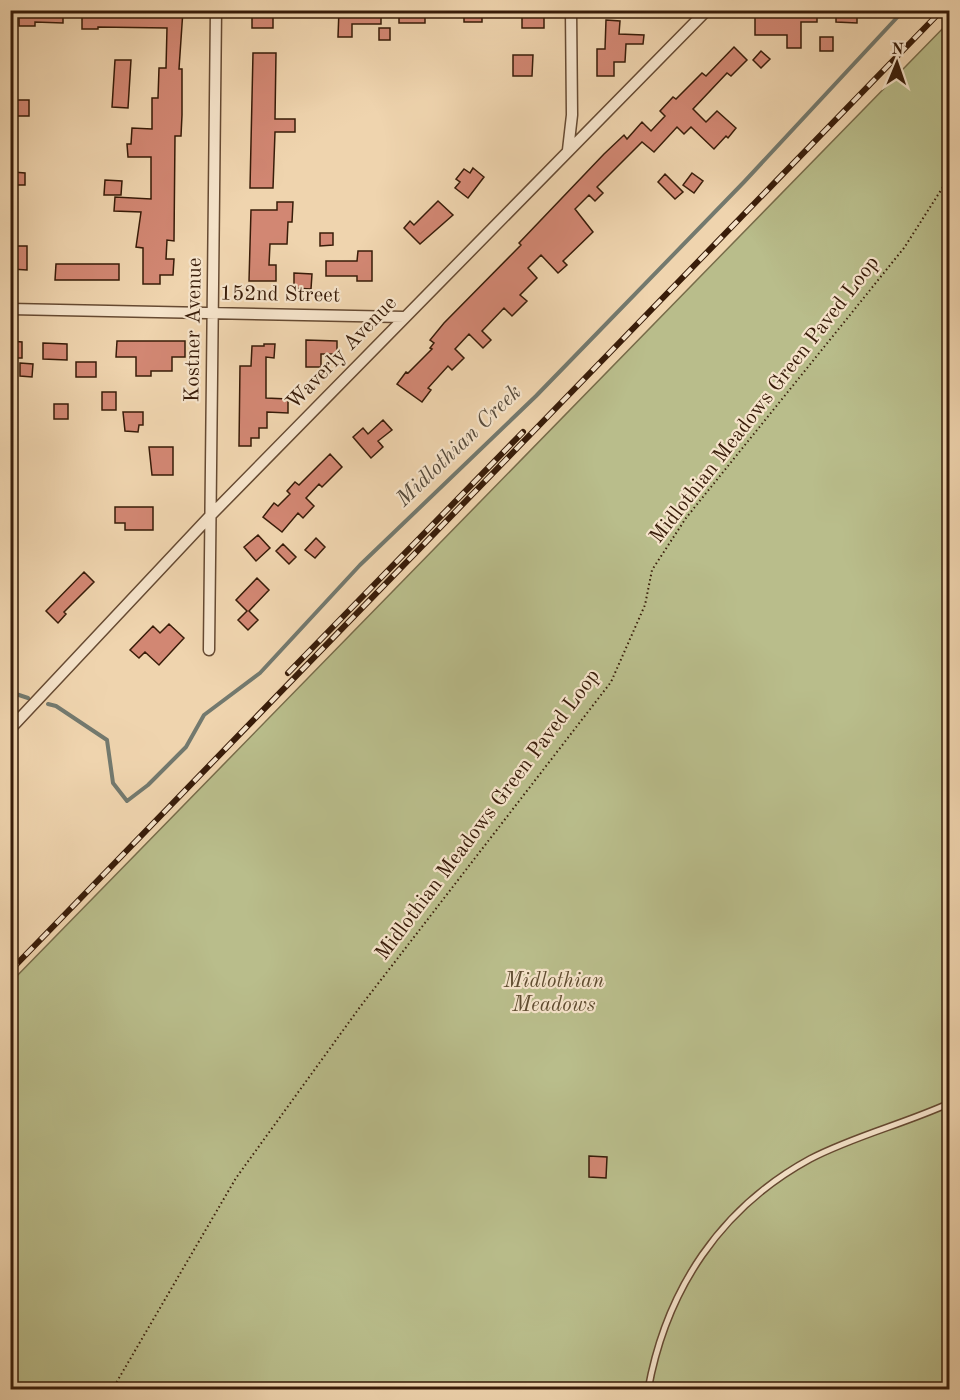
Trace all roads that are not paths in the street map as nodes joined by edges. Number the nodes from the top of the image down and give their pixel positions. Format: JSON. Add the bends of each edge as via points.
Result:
{"nodes":[{"id":1,"x":216,"y":10,"type":"edge"},
{"id":2,"x":572,"y":10,"type":"edge"},
{"id":3,"x":707,"y":10,"type":"edge"},
{"id":4,"x":568,"y":150,"type":"junction"},
{"id":5,"x":10,"y":309,"type":"edge"},
{"id":6,"x":214,"y":312,"type":"junction"},
{"id":7,"x":404,"y":317,"type":"junction"},
{"id":8,"x":211,"y":515,"type":"junction"},
{"id":9,"x":208,"y":650,"type":"dead end"},
{"id":10,"x":10,"y":729,"type":"edge"},
{"id":11,"x":950,"y":1103,"type":"edge"},
{"id":12,"x":312,"y":1389,"type":"edge"},
{"id":13,"x":339,"y":1389,"type":"edge"},
{"id":14,"x":648,"y":1389,"type":"edge"}],
"edges":[{"from":1,"to":6,"type":"street","name":"Kostner Avenue"},
{"from":2,"to":4,"type":"street"},
{"from":3,"to":4,"type":"street","name":"Waverly Avenue"},
{"from":4,"to":7,"type":"street","name":"Waverly Avenue"},
{"from":5,"to":6,"type":"street","name":"152nd Street"},
{"from":6,"to":7,"type":"street","name":"152nd Street"},
{"from":6,"to":8,"type":"street","name":"Kostner Avenue"},
{"from":7,"to":8,"type":"street","name":"Waverly Avenue"},
{"from":8,"to":9,"type":"street","name":"Kostner Avenue"},
{"from":8,"to":10,"type":"street","name":"Waverly Avenue"},
{"from":11,"to":14,"type":"lane","via":[[811,1159],[767,1186],[727,1223],[697,1259],[673,1308],[654,1356]]},
{"from":12,"to":13,"type":"lane"}]}
